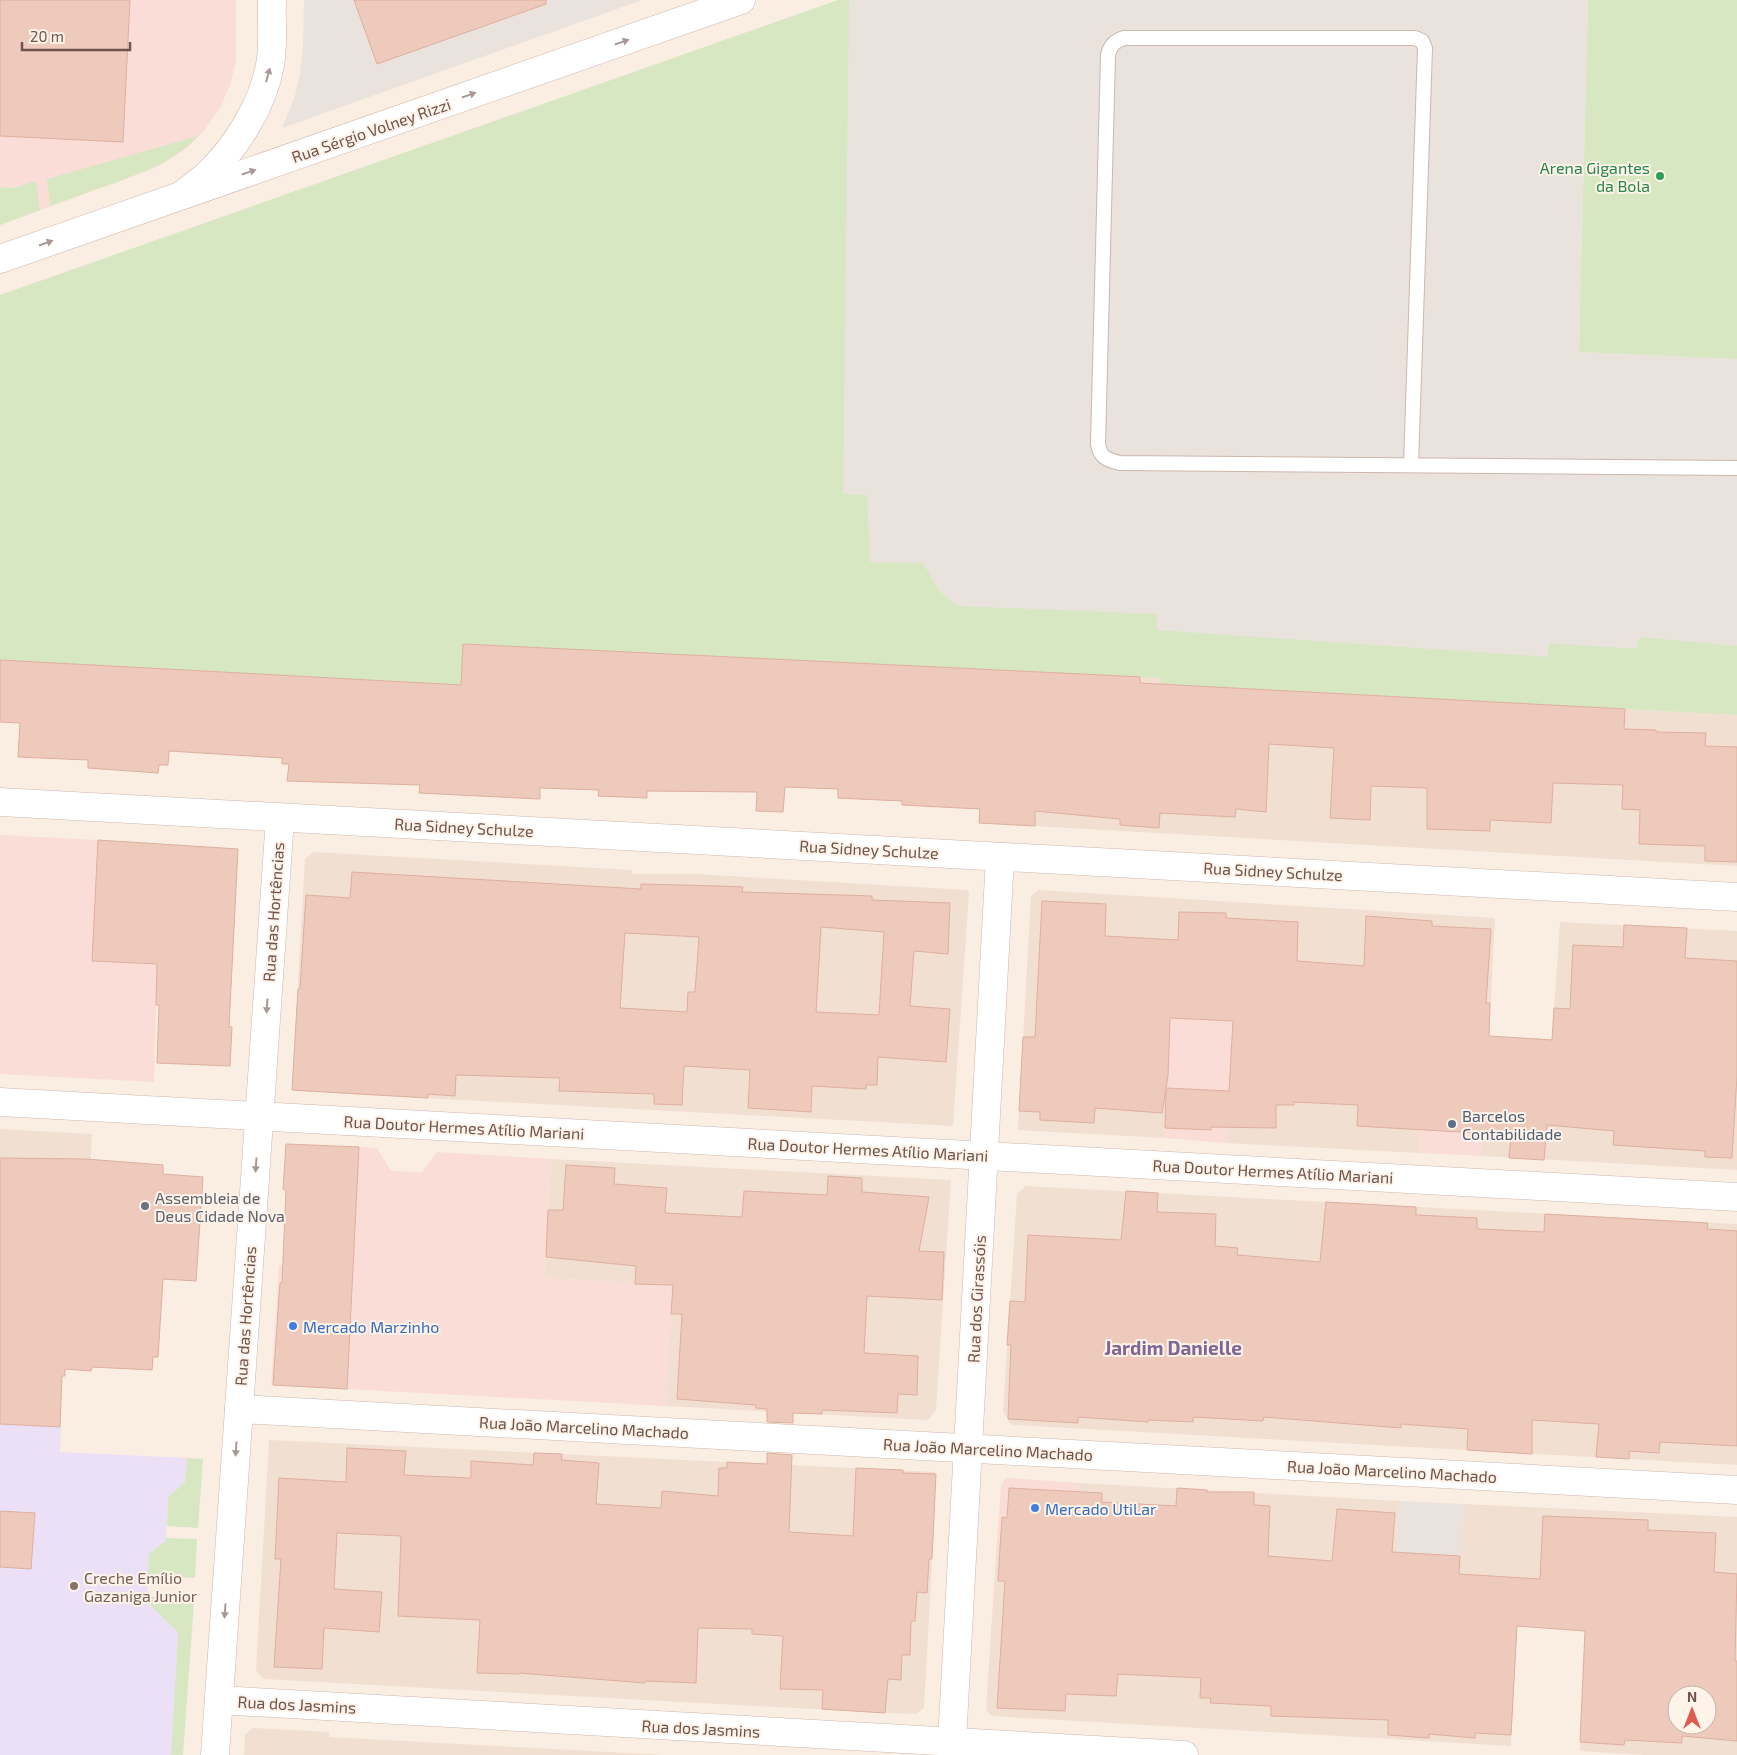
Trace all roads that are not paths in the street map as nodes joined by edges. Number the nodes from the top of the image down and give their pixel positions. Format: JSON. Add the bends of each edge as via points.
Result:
{"nodes":[{"id":1,"x":272,"y":0,"type":"edge"},
{"id":2,"x":741,"y":0,"type":"edge"},
{"id":3,"x":182,"y":196,"type":"junction"},
{"id":4,"x":0,"y":259,"type":"edge"},
{"id":5,"x":1411,"y":465,"type":"junction"},
{"id":6,"x":1737,"y":468,"type":"edge"},
{"id":7,"x":0,"y":802,"type":"edge"},
{"id":8,"x":280,"y":818,"type":"junction"},
{"id":9,"x":1000,"y":857,"type":"junction"},
{"id":10,"x":1737,"y":897,"type":"edge"},
{"id":11,"x":0,"y":1102,"type":"edge"},
{"id":12,"x":260,"y":1116,"type":"junction"},
{"id":13,"x":984,"y":1156,"type":"junction"},
{"id":14,"x":1737,"y":1197,"type":"edge"},
{"id":15,"x":239,"y":1408,"type":"junction"},
{"id":16,"x":968,"y":1448,"type":"junction"},
{"id":17,"x":1737,"y":1490,"type":"edge"},
{"id":18,"x":219,"y":1700,"type":"junction"},
{"id":19,"x":952,"y":1742,"type":"junction"},
{"id":20,"x":215,"y":1755,"type":"edge"},
{"id":21,"x":1184,"y":1755,"type":"edge"}],
"edges":[{"from":3,"to":1,"type":"street","one_way":true,"via":[[206,176],[250,120],[271,64]]},
{"from":3,"to":2,"type":"street","name":"Rua Sérgio Volney Rizzi","one_way":true},
{"from":4,"to":3,"type":"street","name":"Rua Sérgio Volney Rizzi","one_way":true},
{"from":5,"to":5,"type":"lane","via":[[1120,463],[1102,457],[1098,444],[1108,55],[1117,40],[1415,38],[1422,41],[1425,48]]},
{"from":5,"to":6,"type":"lane"},
{"from":7,"to":8,"type":"street","name":"Rua Sidney Schulze"},
{"from":8,"to":9,"type":"street","name":"Rua Sidney Schulze"},
{"from":8,"to":12,"type":"street","name":"Rua das Hortências","one_way":true},
{"from":9,"to":10,"type":"street","name":"Rua Sidney Schulze"},
{"from":9,"to":13,"type":"street","name":"Rua dos Girassóis"},
{"from":11,"to":12,"type":"street","name":"Rua Doutor Hermes Atílio Mariani"},
{"from":12,"to":13,"type":"street","name":"Rua Doutor Hermes Atílio Mariani"},
{"from":12,"to":15,"type":"street","name":"Rua das Hortências","one_way":true},
{"from":13,"to":14,"type":"street","name":"Rua Doutor Hermes Atílio Mariani"},
{"from":13,"to":16,"type":"street","name":"Rua dos Girassóis"},
{"from":15,"to":16,"type":"street","name":"Rua João Marcelino Machado"},
{"from":15,"to":18,"type":"street","name":"Rua das Hortências","one_way":true},
{"from":16,"to":17,"type":"street","name":"Rua João Marcelino Machado"},
{"from":16,"to":19,"type":"street","name":"Rua dos Girassóis"},
{"from":18,"to":19,"type":"street","name":"Rua dos Jasmins"},
{"from":18,"to":20,"type":"street","name":"Rua das Hortências"},
{"from":19,"to":21,"type":"street","name":"Rua dos Jasmins"}]}
